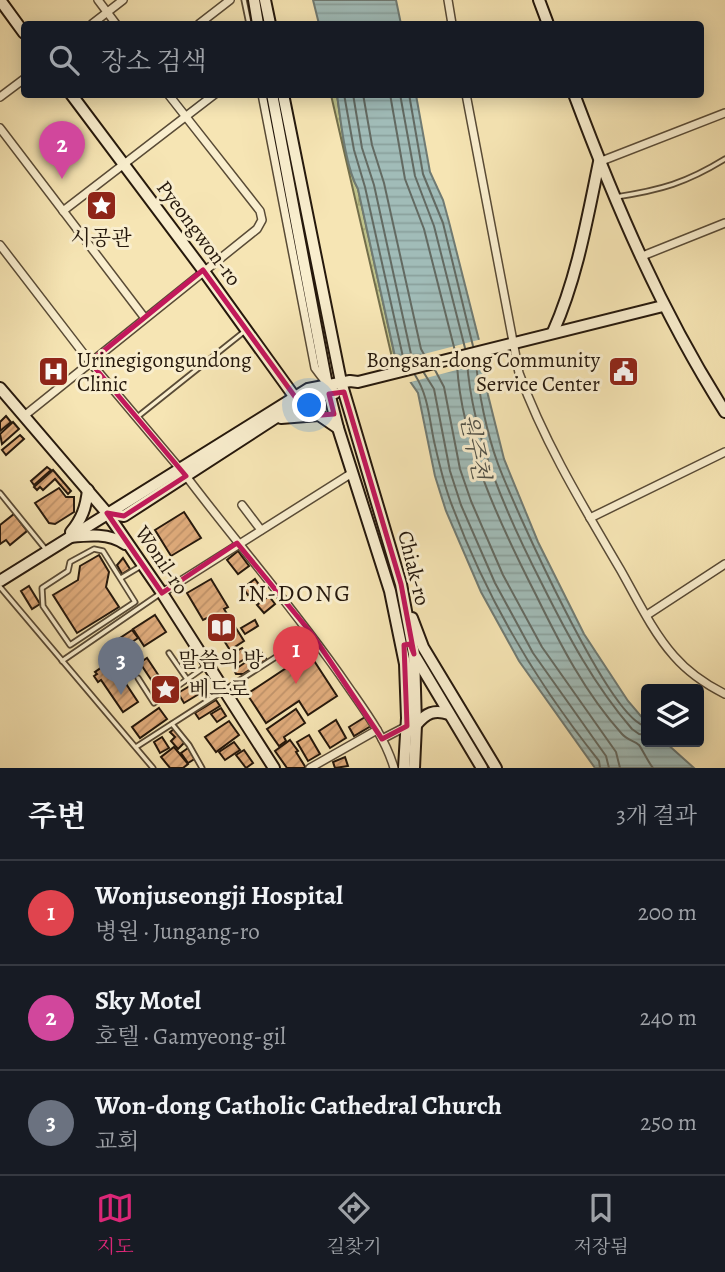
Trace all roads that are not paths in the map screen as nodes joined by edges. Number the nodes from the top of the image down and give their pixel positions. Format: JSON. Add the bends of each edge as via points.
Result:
{"nodes":[{"id":1,"x":98,"y":0,"type":"edge"},
{"id":2,"x":123,"y":0,"type":"edge"},
{"id":3,"x":230,"y":0,"type":"edge"},
{"id":4,"x":244,"y":0,"type":"edge"},
{"id":5,"x":254,"y":0,"type":"edge"},
{"id":6,"x":265,"y":0,"type":"edge"},
{"id":7,"x":448,"y":0,"type":"edge"},
{"id":8,"x":539,"y":0,"type":"edge"},
{"id":9,"x":0,"y":1,"type":"edge"},
{"id":10,"x":107,"y":12,"type":"junction"},
{"id":11,"x":96,"y":21,"type":"edge"},
{"id":12,"x":114,"y":21,"type":"edge"},
{"id":13,"x":203,"y":21,"type":"edge"},
{"id":14,"x":248,"y":21,"type":"edge"},
{"id":15,"x":258,"y":21,"type":"edge"},
{"id":16,"x":269,"y":21,"type":"edge"},
{"id":17,"x":452,"y":21,"type":"edge"},
{"id":18,"x":547,"y":21,"type":"edge"},
{"id":19,"x":21,"y":29,"type":"edge"},
{"id":20,"x":21,"y":81,"type":"edge"},
{"id":21,"x":0,"y":97,"type":"edge"},
{"id":22,"x":74,"y":98,"type":"edge"},
{"id":23,"x":171,"y":98,"type":"edge"},
{"id":24,"x":210,"y":98,"type":"edge"},
{"id":25,"x":263,"y":98,"type":"edge"},
{"id":26,"x":273,"y":98,"type":"edge"},
{"id":27,"x":284,"y":98,"type":"edge"},
{"id":28,"x":467,"y":98,"type":"edge"},
{"id":29,"x":575,"y":98,"type":"edge"},
{"id":30,"x":725,"y":113,"type":"edge"},
{"id":31,"x":186,"y":118,"type":"junction"},
{"id":32,"x":0,"y":128,"type":"edge"},
{"id":33,"x":725,"y":159,"type":"edge"},
{"id":34,"x":599,"y":162,"type":"junction"},
{"id":35,"x":124,"y":165,"type":"junction"},
{"id":36,"x":614,"y":197,"type":"junction"},
{"id":37,"x":63,"y":211,"type":"junction"},
{"id":38,"x":725,"y":223,"type":"edge"},
{"id":39,"x":0,"y":245,"type":"edge"},
{"id":40,"x":640,"y":257,"type":"junction"},
{"id":41,"x":203,"y":270,"type":"junction"},
{"id":42,"x":663,"y":306,"type":"junction"},
{"id":43,"x":144,"y":317,"type":"junction"},
{"id":44,"x":246,"y":330,"type":"junction"},
{"id":45,"x":553,"y":332,"type":"junction"},
{"id":46,"x":510,"y":343,"type":"junction"},
{"id":47,"x":90,"y":362,"type":"junction"},
{"id":48,"x":343,"y":387,"type":"junction"},
{"id":49,"x":0,"y":388,"type":"edge"},
{"id":50,"x":328,"y":390,"type":"junction"},
{"id":51,"x":296,"y":400,"type":"junction"},
{"id":52,"x":725,"y":412,"type":"edge"},
{"id":53,"x":24,"y":416,"type":"junction"},
{"id":54,"x":136,"y":418,"type":"junction"},
{"id":55,"x":278,"y":418,"type":"junction"},
{"id":56,"x":338,"y":428,"type":"junction"},
{"id":57,"x":725,"y":452,"type":"edge"},
{"id":58,"x":184,"y":473,"type":"junction"},
{"id":59,"x":352,"y":473,"type":"junction"},
{"id":60,"x":88,"y":490,"type":"junction"},
{"id":61,"x":0,"y":493,"type":"edge"},
{"id":62,"x":242,"y":505,"type":"dead end"},
{"id":63,"x":107,"y":513,"type":"junction"},
{"id":64,"x":590,"y":518,"type":"junction"},
{"id":65,"x":261,"y":530,"type":"junction"},
{"id":66,"x":67,"y":537,"type":"junction"},
{"id":67,"x":237,"y":543,"type":"junction"},
{"id":68,"x":132,"y":549,"type":"junction"},
{"id":69,"x":47,"y":551,"type":"junction"},
{"id":70,"x":725,"y":564,"type":"edge"},
{"id":71,"x":143,"y":565,"type":"junction"},
{"id":72,"x":120,"y":579,"type":"junction"},
{"id":73,"x":0,"y":581,"type":"edge"},
{"id":74,"x":401,"y":584,"type":"junction"},
{"id":75,"x":0,"y":587,"type":"edge"},
{"id":76,"x":390,"y":591,"type":"junction"},
{"id":77,"x":162,"y":593,"type":"junction"},
{"id":78,"x":647,"y":615,"type":"junction"},
{"id":79,"x":312,"y":634,"type":"junction"},
{"id":80,"x":169,"y":653,"type":"dead end"},
{"id":81,"x":414,"y":654,"type":"junction"},
{"id":82,"x":62,"y":661,"type":"junction"},
{"id":83,"x":207,"y":665,"type":"junction"},
{"id":84,"x":138,"y":678,"type":"dead end"},
{"id":85,"x":187,"y":679,"type":"junction"},
{"id":86,"x":223,"y":691,"type":"junction"},
{"id":87,"x":725,"y":694,"type":"edge"},
{"id":88,"x":449,"y":714,"type":"junction"},
{"id":89,"x":172,"y":724,"type":"junction"},
{"id":90,"x":412,"y":725,"type":"junction"},
{"id":91,"x":377,"y":730,"type":"junction"},
{"id":92,"x":382,"y":739,"type":"junction"},
{"id":93,"x":136,"y":747,"type":"junction"},
{"id":94,"x":153,"y":768,"type":"edge"},
{"id":95,"x":202,"y":768,"type":"edge"},
{"id":96,"x":274,"y":768,"type":"edge"},
{"id":97,"x":310,"y":768,"type":"edge"},
{"id":98,"x":394,"y":768,"type":"edge"},
{"id":99,"x":404,"y":768,"type":"edge"},
{"id":100,"x":414,"y":768,"type":"edge"},
{"id":101,"x":482,"y":768,"type":"edge"},
{"id":102,"x":496,"y":768,"type":"edge"}],
"edges":[{"from":1,"to":10,"type":"street"},
{"from":2,"to":10,"type":"street"},
{"from":3,"to":13,"type":"street"},
{"from":4,"to":14,"type":"lane"},
{"from":5,"to":15,"type":"street"},
{"from":6,"to":16,"type":"street"},
{"from":7,"to":17,"type":"street"},
{"from":8,"to":18,"type":"street"},
{"from":9,"to":19,"type":"street"},
{"from":10,"to":11,"type":"street"},
{"from":10,"to":12,"type":"street"},
{"from":20,"to":21,"type":"street"},
{"from":22,"to":35,"type":"street","name":"Pyeongwon-ro"},
{"from":23,"to":31,"type":"street"},
{"from":24,"to":31,"type":"street"},
{"from":25,"to":50,"type":"street","via":[[315,368]]},
{"from":26,"to":50,"type":"street","name":"Chiak-ro"},
{"from":27,"to":48,"type":"street","name":"Chiak-ro"},
{"from":28,"to":46,"type":"street"},
{"from":29,"to":34,"type":"street"},
{"from":30,"to":34,"type":"street"},
{"from":31,"to":35,"type":"street"},
{"from":31,"to":41,"type":"street","via":[[260,211],[262,220],[257,229]]},
{"from":32,"to":37,"type":"street"},
{"from":33,"to":36,"type":"lane","via":[[663,189]]},
{"from":34,"to":36,"type":"street"},
{"from":34,"to":45,"type":"street","via":[[573,279]]},
{"from":35,"to":37,"type":"street"},
{"from":35,"to":41,"type":"street","name":"Pyeongwon-ro"},
{"from":36,"to":40,"type":"street"},
{"from":37,"to":43,"type":"street"},
{"from":38,"to":40,"type":"street"},
{"from":39,"to":47,"type":"street"},
{"from":40,"to":42,"type":"street"},
{"from":41,"to":43,"type":"street"},
{"from":41,"to":44,"type":"street","name":"Pyeongwon-ro"},
{"from":42,"to":45,"type":"street"},
{"from":42,"to":52,"type":"street"},
{"from":43,"to":47,"type":"street"},
{"from":44,"to":51,"type":"street","name":"Pyeongwon-ro"},
{"from":44,"to":54,"type":"lane"},
{"from":45,"to":46,"type":"street"},
{"from":46,"to":48,"type":"street"},
{"from":46,"to":64,"type":"street","via":[[528,399]]},
{"from":47,"to":53,"type":"street"},
{"from":47,"to":54,"type":"street"},
{"from":48,"to":50,"type":"street"},
{"from":48,"to":74,"type":"street","name":"Chiak-ro"},
{"from":49,"to":53,"type":"street","name":"Wonil-ro"},
{"from":50,"to":51,"type":"street","via":[[308,389]]},
{"from":50,"to":56,"type":"street","name":"Chiak-ro"},
{"from":51,"to":55,"type":"street"},
{"from":51,"to":58,"type":"street"},
{"from":53,"to":60,"type":"street","name":"Wonil-ro"},
{"from":54,"to":58,"type":"street"},
{"from":55,"to":56,"type":"street","via":[[319,415]]},
{"from":55,"to":58,"type":"street"},
{"from":56,"to":59,"type":"street","name":"Chiak-ro"},
{"from":57,"to":64,"type":"street"},
{"from":58,"to":63,"type":"street"},
{"from":58,"to":67,"type":"street"},
{"from":59,"to":65,"type":"street"},
{"from":59,"to":76,"type":"street","name":"Chiak-ro"},
{"from":60,"to":63,"type":"street","name":"Wonil-ro"},
{"from":60,"to":66,"type":"street","via":[[80,522]]},
{"from":61,"to":69,"type":"lane"},
{"from":62,"to":65,"type":"street"},
{"from":63,"to":66,"type":"street"},
{"from":63,"to":68,"type":"street","name":"Wonil-ro"},
{"from":64,"to":78,"type":"street"},
{"from":65,"to":67,"type":"street"},
{"from":66,"to":68,"type":"street","via":[[116,538]]},
{"from":66,"to":69,"type":"street"},
{"from":67,"to":77,"type":"street"},
{"from":67,"to":79,"type":"street"},
{"from":68,"to":71,"type":"street","name":"Wonil-ro"},
{"from":69,"to":73,"type":"street"},
{"from":70,"to":78,"type":"street"},
{"from":71,"to":72,"type":"lane"},
{"from":71,"to":77,"type":"street","name":"Wonil-ro"},
{"from":72,"to":72,"type":"lane","via":[[135,602],[70,645],[43,606],[42,588],[68,571],[70,562],[94,550],[103,551]]},
{"from":74,"to":81,"type":"street","name":"Chiak-ro"},
{"from":74,"to":102,"type":"street","via":[[423,647]]},
{"from":75,"to":82,"type":"lane"},
{"from":76,"to":81,"type":"street"},
{"from":76,"to":90,"type":"street","name":"Chiak-ro"},
{"from":77,"to":82,"type":"lane"},
{"from":77,"to":83,"type":"street","name":"Wonil-ro"},
{"from":78,"to":87,"type":"street","via":[[673,655]]},
{"from":79,"to":86,"type":"lane"},
{"from":79,"to":91,"type":"street"},
{"from":80,"to":85,"type":"lane"},
{"from":81,"to":88,"type":"street"},
{"from":81,"to":90,"type":"street","name":"Chiak-ro"},
{"from":82,"to":93,"type":"lane"},
{"from":83,"to":85,"type":"lane"},
{"from":83,"to":86,"type":"street","name":"Wonil-ro"},
{"from":84,"to":85,"type":"lane","via":[[153,702]]},
{"from":86,"to":89,"type":"lane"},
{"from":86,"to":96,"type":"street","name":"Wonil-ro"},
{"from":88,"to":90,"type":"street","via":[[426,714]]},
{"from":88,"to":101,"type":"street"},
{"from":89,"to":93,"type":"lane"},
{"from":89,"to":95,"type":"lane"},
{"from":90,"to":92,"type":"street"},
{"from":90,"to":99,"type":"street","name":"Chiak-ro"},
{"from":90,"to":100,"type":"street","name":"Chiak-ro"},
{"from":91,"to":92,"type":"street"},
{"from":91,"to":97,"type":"street"},
{"from":92,"to":98,"type":"street"},
{"from":93,"to":94,"type":"lane"}]}
